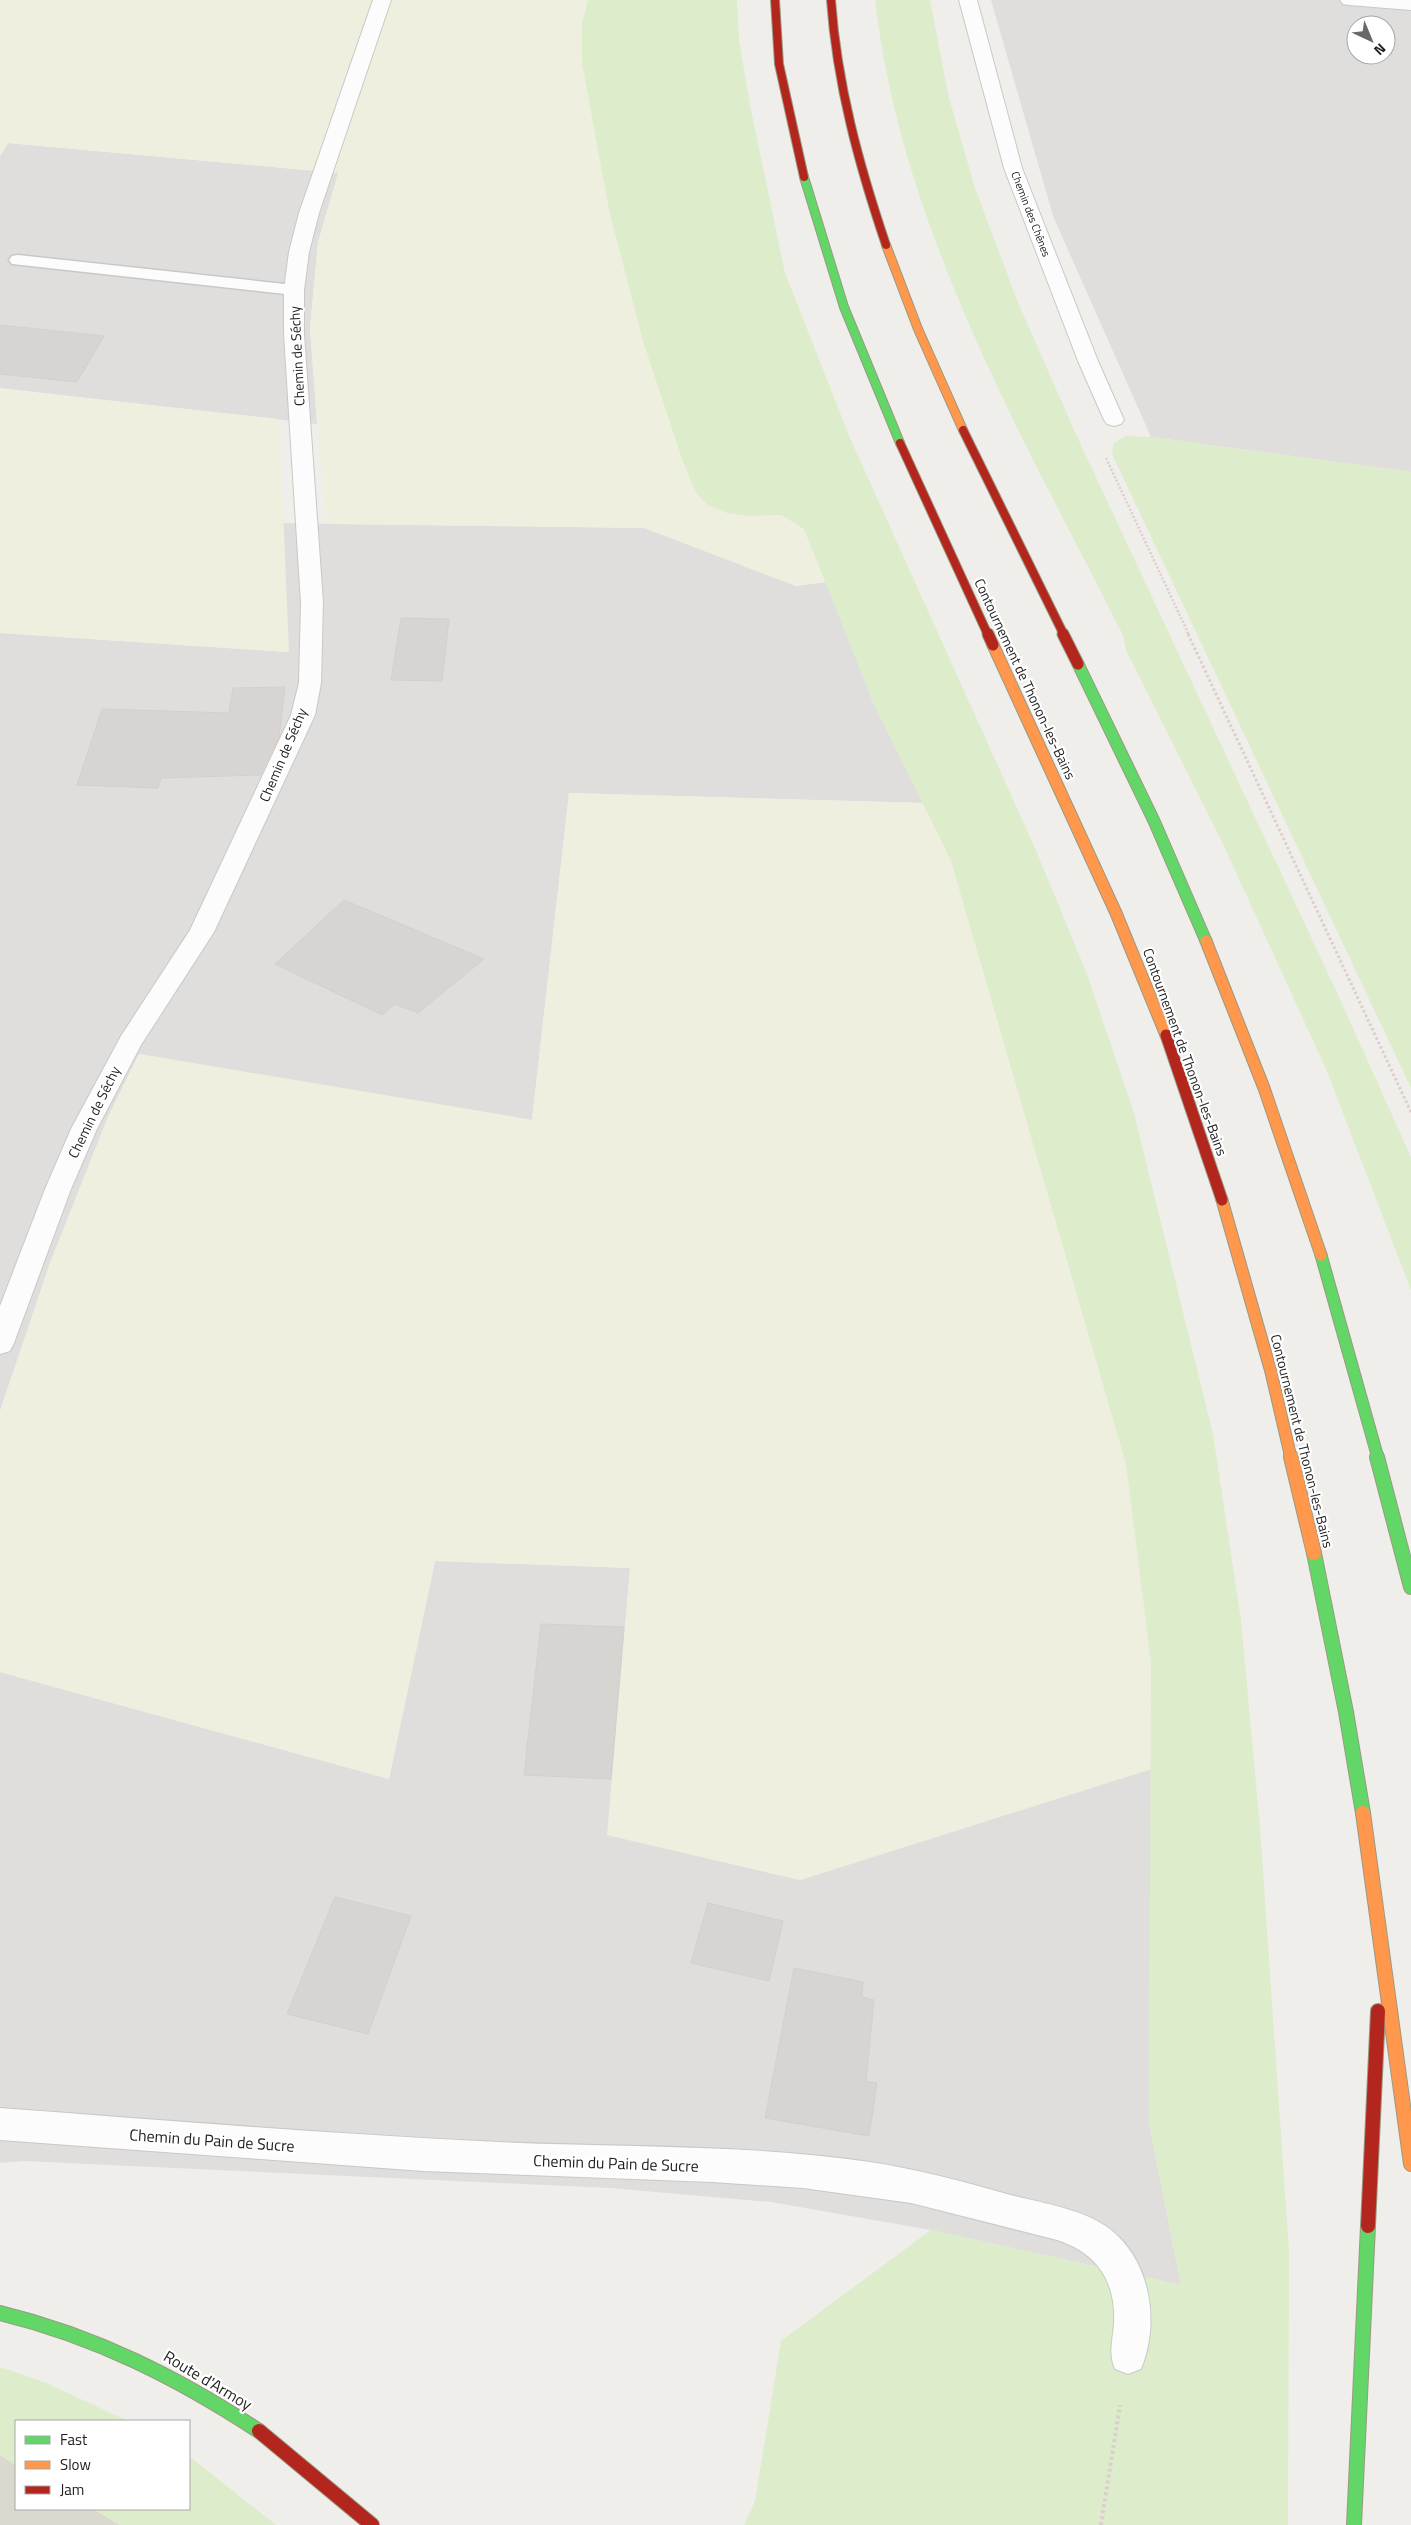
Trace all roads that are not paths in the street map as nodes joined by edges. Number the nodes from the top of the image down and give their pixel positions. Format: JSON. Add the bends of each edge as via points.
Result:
{"nodes":[{"id":1,"x":382,"y":0,"type":"edge"},
{"id":2,"x":775,"y":0,"type":"edge"},
{"id":3,"x":832,"y":0,"type":"edge"},
{"id":4,"x":968,"y":0,"type":"edge"},
{"id":5,"x":1349,"y":0,"type":"edge"},
{"id":6,"x":1411,"y":6,"type":"edge"},
{"id":7,"x":18,"y":260,"type":"dead end"},
{"id":8,"x":294,"y":290,"type":"junction"},
{"id":9,"x":1114,"y":420,"type":"road end"},
{"id":10,"x":0,"y":1343,"type":"edge"},
{"id":11,"x":1411,"y":1587,"type":"edge"},
{"id":12,"x":1382,"y":1940,"type":"junction"},
{"id":13,"x":0,"y":2124,"type":"edge"},
{"id":14,"x":1411,"y":2164,"type":"edge"},
{"id":15,"x":0,"y":2313,"type":"edge"},
{"id":16,"x":1128,"y":2356,"type":"road end"},
{"id":17,"x":372,"y":2525,"type":"edge"},
{"id":18,"x":1354,"y":2525,"type":"edge"}],
"edges":[{"from":1,"to":8,"type":"street","name":"Chemin de Séchy","via":[[309,213]]},
{"from":2,"to":12,"type":"main road","name":"Contournement de Thonon-les-Bains","via":[[774,18],[786,101],[813,216],[847,322],[895,435],[1122,924],[1167,1039],[1208,1160],[1257,1322],[1314,1553],[1346,1714]]},
{"from":3,"to":11,"type":"main road","via":[[831,14],[843,88],[870,202],[904,300],[956,418],[1172,862],[1231,999],[1288,1154],[1340,1316]]},
{"from":4,"to":9,"type":"street","name":"Chemin des Chênes","via":[[1013,168]]},
{"from":5,"to":6,"type":"street"},
{"from":7,"to":8,"type":"lane"},
{"from":8,"to":10,"type":"street","name":"Chemin de Séchy","via":[[294,334],[312,603],[310,683],[303,715],[202,932],[130,1042],[84,1129]]},
{"from":12,"to":14,"type":"main road","name":"Contournement de Thonon-les-Bains"},
{"from":12,"to":18,"type":"main road"},
{"from":13,"to":16,"type":"street","name":"Chemin du Pain de Sucre","via":[[230,2143],[464,2157],[740,2167],[850,2176],[960,2197],[1070,2228],[1098,2242],[1119,2264],[1132,2291],[1133,2321]]},
{"from":15,"to":17,"type":"main road","name":"Route d'Armoy","via":[[74,2334],[141,2360],[204,2393],[266,2435]]}]}
